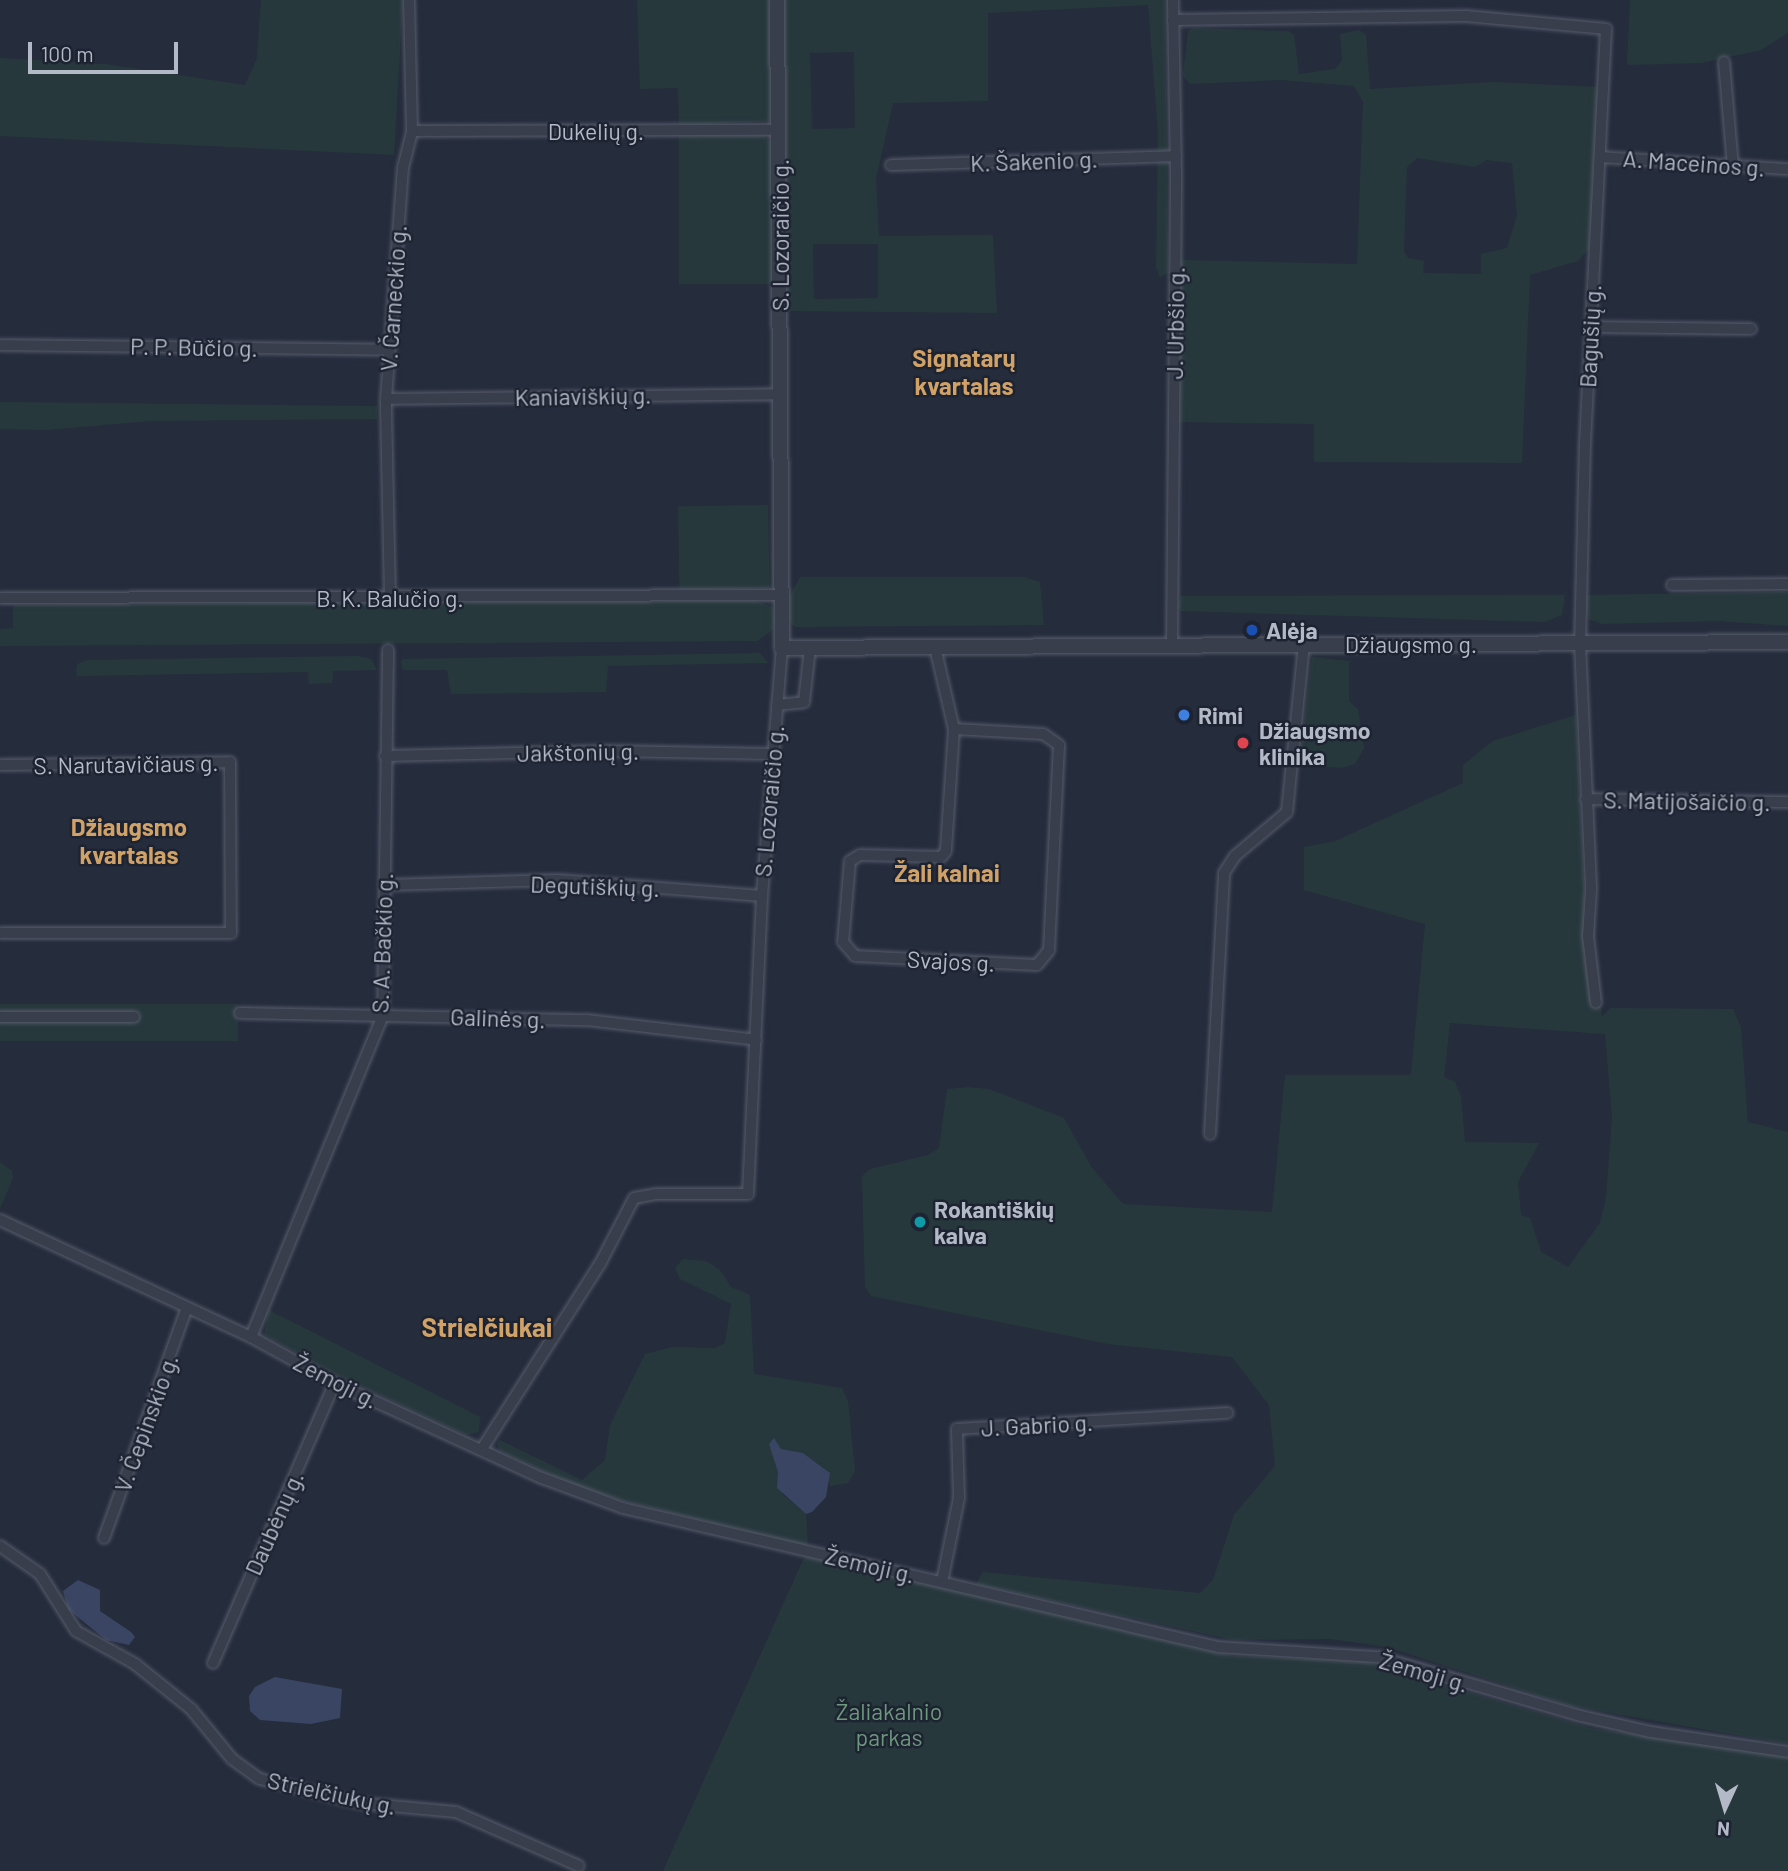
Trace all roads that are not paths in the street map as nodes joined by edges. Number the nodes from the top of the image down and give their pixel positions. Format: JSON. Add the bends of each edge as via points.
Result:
{"nodes":[{"id":1,"x":409,"y":0,"type":"edge"},
{"id":2,"x":777,"y":0,"type":"edge"},
{"id":3,"x":1173,"y":0,"type":"edge"},
{"id":4,"x":1173,"y":20,"type":"junction"},
{"id":5,"x":1724,"y":62,"type":"dead end"},
{"id":6,"x":780,"y":130,"type":"junction"},
{"id":7,"x":412,"y":131,"type":"junction"},
{"id":8,"x":1176,"y":156,"type":"junction"},
{"id":9,"x":1601,"y":158,"type":"junction"},
{"id":10,"x":891,"y":165,"type":"dead end"},
{"id":11,"x":1733,"y":166,"type":"junction"},
{"id":12,"x":1788,"y":169,"type":"edge"},
{"id":13,"x":1591,"y":327,"type":"junction"},
{"id":14,"x":1751,"y":329,"type":"dead end"},
{"id":15,"x":0,"y":345,"type":"edge"},
{"id":16,"x":388,"y":350,"type":"junction"},
{"id":17,"x":780,"y":394,"type":"junction"},
{"id":18,"x":386,"y":399,"type":"junction"},
{"id":19,"x":1788,"y":584,"type":"edge"},
{"id":20,"x":1672,"y":585,"type":"dead end"},
{"id":21,"x":780,"y":595,"type":"junction"},
{"id":22,"x":0,"y":598,"type":"edge"},
{"id":23,"x":390,"y":598,"type":"junction"},
{"id":24,"x":1788,"y":642,"type":"edge"},
{"id":25,"x":1580,"y":644,"type":"junction"},
{"id":26,"x":1304,"y":645,"type":"junction"},
{"id":27,"x":1172,"y":646,"type":"junction"},
{"id":28,"x":936,"y":647,"type":"junction"},
{"id":29,"x":782,"y":648,"type":"junction"},
{"id":30,"x":810,"y":648,"type":"junction"},
{"id":31,"x":388,"y":650,"type":"dead end"},
{"id":32,"x":777,"y":705,"type":"junction"},
{"id":33,"x":954,"y":729,"type":"junction"},
{"id":34,"x":771,"y":754,"type":"junction"},
{"id":35,"x":385,"y":756,"type":"junction"},
{"id":36,"x":0,"y":765,"type":"edge"},
{"id":37,"x":1586,"y":799,"type":"junction"},
{"id":38,"x":1788,"y":802,"type":"edge"},
{"id":39,"x":386,"y":885,"type":"junction"},
{"id":40,"x":762,"y":896,"type":"junction"},
{"id":41,"x":0,"y":933,"type":"edge"},
{"id":42,"x":1597,"y":1003,"type":"dead end"},
{"id":43,"x":240,"y":1013,"type":"dead end"},
{"id":44,"x":383,"y":1015,"type":"junction"},
{"id":45,"x":0,"y":1017,"type":"edge"},
{"id":46,"x":134,"y":1017,"type":"dead end"},
{"id":47,"x":756,"y":1040,"type":"junction"},
{"id":48,"x":1210,"y":1134,"type":"dead end"},
{"id":49,"x":0,"y":1220,"type":"edge"},
{"id":50,"x":187,"y":1307,"type":"junction"},
{"id":51,"x":251,"y":1337,"type":"junction"},
{"id":52,"x":335,"y":1383,"type":"junction"},
{"id":53,"x":1228,"y":1413,"type":"dead end"},
{"id":54,"x":482,"y":1449,"type":"junction"},
{"id":55,"x":104,"y":1538,"type":"dead end"},
{"id":56,"x":0,"y":1546,"type":"edge"},
{"id":57,"x":942,"y":1582,"type":"junction"},
{"id":58,"x":213,"y":1663,"type":"dead end"},
{"id":59,"x":1788,"y":1752,"type":"edge"},
{"id":60,"x":579,"y":1866,"type":"dead end"}],
"edges":[{"from":1,"to":7,"type":"street","name":"V. Čarneckio g."},
{"from":2,"to":6,"type":"street","name":"S. Lozoraičio g."},
{"from":3,"to":4,"type":"street","name":"J. Urbšio g."},
{"from":4,"to":8,"type":"street","name":"J. Urbšio g."},
{"from":4,"to":9,"type":"street","name":"Bagušių g.","via":[[1466,16],[1606,29]]},
{"from":5,"to":11,"type":"street"},
{"from":6,"to":7,"type":"street","name":"Dukelių g."},
{"from":6,"to":17,"type":"street","name":"S. Lozoraičio g."},
{"from":7,"to":16,"type":"street","name":"V. Čarneckio g.","via":[[403,168]]},
{"from":8,"to":10,"type":"street","name":"K. Šakenio g."},
{"from":8,"to":27,"type":"street","name":"J. Urbšio g."},
{"from":9,"to":11,"type":"street","name":"A. Maceinos g."},
{"from":9,"to":13,"type":"street","name":"Bagušių g."},
{"from":11,"to":12,"type":"street","name":"A. Maceinos g."},
{"from":13,"to":14,"type":"street"},
{"from":13,"to":25,"type":"street","name":"Bagušių g."},
{"from":15,"to":16,"type":"street","name":"P. P. Būčio g."},
{"from":16,"to":18,"type":"street","name":"V. Čarneckio g."},
{"from":17,"to":18,"type":"street","name":"Kaniaviškių g."},
{"from":17,"to":21,"type":"street","name":"S. Lozoraičio g."},
{"from":18,"to":23,"type":"street","name":"V. Čarneckio g."},
{"from":19,"to":20,"type":"street"},
{"from":21,"to":23,"type":"street","name":"B. K. Balučio g."},
{"from":21,"to":29,"type":"street","name":"S. Lozoraičio g."},
{"from":22,"to":23,"type":"street","name":"B. K. Balučio g."},
{"from":24,"to":25,"type":"street","name":"Džiaugsmo g."},
{"from":25,"to":26,"type":"street","name":"Džiaugsmo g."},
{"from":25,"to":37,"type":"street","name":"Bagušių g."},
{"from":26,"to":27,"type":"street","name":"Džiaugsmo g."},
{"from":26,"to":48,"type":"street","via":[[1287,812],[1235,856],[1224,873]]},
{"from":27,"to":28,"type":"street","name":"Džiaugsmo g."},
{"from":28,"to":30,"type":"street","name":"Džiaugsmo g."},
{"from":28,"to":33,"type":"street","name":"Svajos g."},
{"from":29,"to":30,"type":"street","name":"Džiaugsmo g."},
{"from":29,"to":32,"type":"street","name":"S. Lozoraičio g."},
{"from":30,"to":32,"type":"street","via":[[804,702]]},
{"from":31,"to":35,"type":"street","name":"S. A. Bačkio g."},
{"from":32,"to":34,"type":"street","name":"S. Lozoraičio g."},
{"from":33,"to":33,"type":"street","name":"Svajos g.","via":[[946,851],[941,857],[860,855],[850,861],[843,942],[855,956],[1037,965],[1049,950],[1059,745],[1043,734]]},
{"from":34,"to":35,"type":"street","name":"Jakštonių g.","via":[[609,751]]},
{"from":34,"to":40,"type":"street","name":"S. Lozoraičio g."},
{"from":35,"to":39,"type":"street","name":"S. A. Bačkio g."},
{"from":36,"to":41,"type":"street","name":"S. Narutavičiaus g.","via":[[230,762],[231,933]]},
{"from":37,"to":38,"type":"street","name":"S. Matijošaičio g."},
{"from":37,"to":42,"type":"street","name":"Bagušių g.","via":[[1591,890],[1588,936]]},
{"from":39,"to":40,"type":"street","name":"Degutiškių g.","via":[[558,880]]},
{"from":39,"to":44,"type":"street","name":"S. A. Bačkio g."},
{"from":40,"to":47,"type":"street","name":"S. Lozoraičio g."},
{"from":43,"to":44,"type":"street","name":"Galinės g."},
{"from":44,"to":47,"type":"street","name":"Galinės g.","via":[[587,1020]]},
{"from":44,"to":51,"type":"street","name":"S. A. Bačkio g."},
{"from":45,"to":46,"type":"street"},
{"from":47,"to":54,"type":"street","name":"S. Lozoraičio g.","via":[[748,1194],[634,1198],[600,1264]]},
{"from":49,"to":50,"type":"street","name":"Žemoji g."},
{"from":50,"to":51,"type":"street","name":"Žemoji g."},
{"from":50,"to":55,"type":"street","name":"V. Čepinskio g."},
{"from":51,"to":52,"type":"street","name":"Žemoji g."},
{"from":52,"to":54,"type":"street","name":"Žemoji g."},
{"from":52,"to":58,"type":"street","name":"Daubėnų g."},
{"from":53,"to":57,"type":"street","name":"J. Gabrio g.","via":[[957,1429],[958,1498]]},
{"from":54,"to":57,"type":"street","name":"Žemoji g.","via":[[542,1478],[624,1508]]},
{"from":56,"to":60,"type":"street","name":"Strielčiukų g.","via":[[40,1574],[76,1631],[135,1664],[191,1709],[232,1759],[260,1779],[359,1803],[457,1812]]},
{"from":57,"to":59,"type":"street","name":"Žemoji g.","via":[[1218,1647],[1378,1657],[1563,1712],[1651,1732]]}]}
